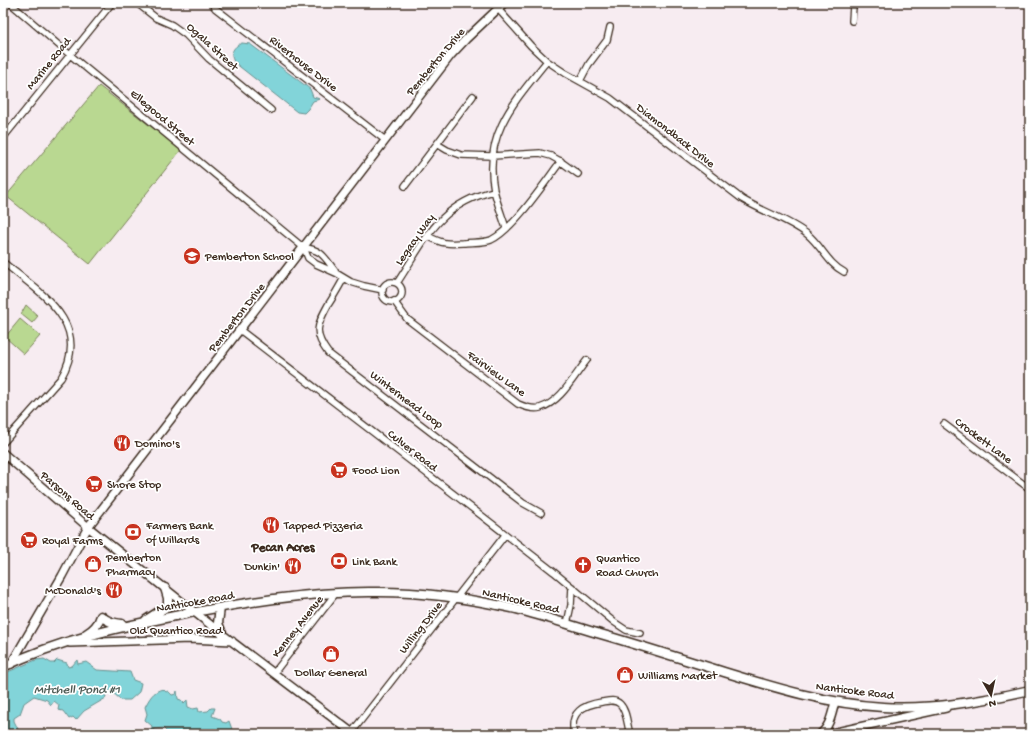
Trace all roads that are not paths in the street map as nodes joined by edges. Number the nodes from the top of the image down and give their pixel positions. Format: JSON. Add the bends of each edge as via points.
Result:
{"nodes":[{"id":1,"x":10,"y":3,"type":"edge"},
{"id":2,"x":112,"y":3,"type":"edge"},
{"id":3,"x":137,"y":3,"type":"edge"},
{"id":4,"x":212,"y":3,"type":"edge"},
{"id":5,"x":504,"y":3,"type":"edge"},
{"id":6,"x":854,"y":3,"type":"edge"},
{"id":7,"x":498,"y":9,"type":"junction"},
{"id":8,"x":852,"y":21,"type":"dead end"},
{"id":9,"x":610,"y":27,"type":"dead end"},
{"id":10,"x":69,"y":54,"type":"junction"},
{"id":11,"x":547,"y":60,"type":"junction"},
{"id":12,"x":580,"y":81,"type":"junction"},
{"id":13,"x":473,"y":96,"type":"dead end"},
{"id":14,"x":271,"y":110,"type":"dead end"},
{"id":15,"x":3,"y":138,"type":"edge"},
{"id":16,"x":385,"y":140,"type":"junction"},
{"id":17,"x":437,"y":144,"type":"junction"},
{"id":18,"x":493,"y":156,"type":"junction"},
{"id":19,"x":560,"y":161,"type":"junction"},
{"id":20,"x":578,"y":174,"type":"dead end"},
{"id":21,"x":405,"y":186,"type":"dead end"},
{"id":22,"x":494,"y":191,"type":"junction"},
{"id":23,"x":506,"y":228,"type":"junction"},
{"id":24,"x":428,"y":236,"type":"junction"},
{"id":25,"x":304,"y":248,"type":"junction"},
{"id":26,"x":3,"y":262,"type":"edge"},
{"id":27,"x":844,"y":272,"type":"dead end"},
{"id":28,"x":336,"y":273,"type":"junction"},
{"id":29,"x":344,"y":278,"type":"junction"},
{"id":30,"x":397,"y":283,"type":"junction"},
{"id":31,"x":382,"y":290,"type":"junction"},
{"id":32,"x":394,"y":301,"type":"junction"},
{"id":33,"x":240,"y":330,"type":"junction"},
{"id":34,"x":587,"y":360,"type":"dead end"},
{"id":35,"x":944,"y":424,"type":"dead end"},
{"id":36,"x":3,"y":443,"type":"edge"},
{"id":37,"x":3,"y":453,"type":"edge"},
{"id":38,"x":1030,"y":489,"type":"edge"},
{"id":39,"x":541,"y":513,"type":"dead end"},
{"id":40,"x":88,"y":527,"type":"junction"},
{"id":41,"x":505,"y":535,"type":"junction"},
{"id":42,"x":572,"y":587,"type":"junction"},
{"id":43,"x":165,"y":588,"type":"junction"},
{"id":44,"x":336,"y":593,"type":"junction"},
{"id":45,"x":456,"y":599,"type":"junction"},
{"id":46,"x":220,"y":608,"type":"junction"},
{"id":47,"x":195,"y":612,"type":"junction"},
{"id":48,"x":142,"y":622,"type":"junction"},
{"id":49,"x":567,"y":624,"type":"junction"},
{"id":50,"x":129,"y":625,"type":"junction"},
{"id":51,"x":640,"y":633,"type":"dead end"},
{"id":52,"x":222,"y":634,"type":"junction"},
{"id":53,"x":83,"y":637,"type":"junction"},
{"id":54,"x":232,"y":642,"type":"junction"},
{"id":55,"x":62,"y":643,"type":"junction"},
{"id":56,"x":7,"y":665,"type":"edge"},
{"id":57,"x":274,"y":673,"type":"junction"},
{"id":58,"x":1030,"y":690,"type":"edge"},
{"id":59,"x":835,"y":702,"type":"junction"},
{"id":60,"x":960,"y":704,"type":"junction"},
{"id":61,"x":353,"y":733,"type":"edge"},
{"id":62,"x":574,"y":734,"type":"edge"},
{"id":63,"x":630,"y":734,"type":"edge"},
{"id":64,"x":820,"y":734,"type":"edge"},
{"id":65,"x":827,"y":734,"type":"edge"}],
"edges":[{"from":1,"to":10,"type":"street","name":"Ellegood Street"},
{"from":2,"to":10,"type":"street","name":"Marine Road"},
{"from":3,"to":14,"type":"street","name":"Ogala Street","via":[[156,18],[186,35],[209,60]]},
{"from":4,"to":16,"type":"street","name":"Riverhouse Drive","via":[[215,8]]},
{"from":5,"to":7,"type":"street","name":"Pemberton Drive"},
{"from":6,"to":8,"type":"street"},
{"from":7,"to":11,"type":"street","name":"Diamondback Drive"},
{"from":7,"to":16,"type":"street","name":"Pemberton Drive","via":[[453,54]]},
{"from":9,"to":12,"type":"street","via":[[607,40]]},
{"from":10,"to":15,"type":"street","name":"Marine Road"},
{"from":10,"to":25,"type":"street","name":"Ellegood Street"},
{"from":11,"to":12,"type":"street","name":"Diamondback Drive"},
{"from":11,"to":18,"type":"street","via":[[504,119]]},
{"from":12,"to":27,"type":"street","name":"Diamondback Drive","via":[[614,101],[742,199],[806,234],[817,243],[834,265]]},
{"from":13,"to":17,"type":"street"},
{"from":16,"to":25,"type":"street","name":"Pemberton Drive"},
{"from":17,"to":18,"type":"street","via":[[461,155]]},
{"from":17,"to":21,"type":"street"},
{"from":18,"to":19,"type":"street","via":[[540,153]]},
{"from":18,"to":22,"type":"street"},
{"from":19,"to":20,"type":"street"},
{"from":19,"to":23,"type":"street","via":[[535,196]]},
{"from":22,"to":23,"type":"street"},
{"from":22,"to":24,"type":"street","name":"Legacy Way","via":[[478,195],[459,205],[444,216]]},
{"from":23,"to":24,"type":"street","via":[[490,240],[474,242],[446,244]]},
{"from":24,"to":30,"type":"street","name":"Legacy Way"},
{"from":25,"to":28,"type":"street","via":[[308,258],[313,262]]},
{"from":25,"to":28,"type":"street","via":[[314,248],[325,257]]},
{"from":25,"to":33,"type":"street","name":"Pemberton Drive"},
{"from":26,"to":36,"type":"street","via":[[47,299],[62,316],[69,330],[71,354],[61,378]]},
{"from":28,"to":29,"type":"street"},
{"from":29,"to":31,"type":"street","via":[[358,285]]},
{"from":29,"to":39,"type":"street","name":"Wintermead Loop","via":[[319,321],[318,333],[321,344],[328,353],[523,503]]},
{"from":30,"to":31,"type":"street","via":[[388,283]]},
{"from":30,"to":32,"type":"street","via":[[402,293],[400,298]]},
{"from":31,"to":32,"type":"street","via":[[385,298]]},
{"from":32,"to":34,"type":"street","name":"Fairview Lane","via":[[412,323],[518,404],[528,408],[538,408],[552,403]]},
{"from":33,"to":40,"type":"street","name":"Pemberton Drive"},
{"from":33,"to":41,"type":"street","name":"Culver Road"},
{"from":35,"to":38,"type":"street","name":"Crockett Lane"},
{"from":37,"to":40,"type":"street","name":"Parsons Road"},
{"from":40,"to":43,"type":"street","name":"Parsons Road"},
{"from":40,"to":56,"type":"street","name":"Pemberton Drive","via":[[62,576]]},
{"from":41,"to":42,"type":"street","name":"Culver Road"},
{"from":41,"to":45,"type":"street","name":"Willing Drive"},
{"from":42,"to":49,"type":"street"},
{"from":42,"to":51,"type":"street","name":"Culver Road","via":[[614,622],[626,630]]},
{"from":43,"to":47,"type":"street","name":"Parsons Road"},
{"from":43,"to":48,"type":"main road","via":[[168,606]]},
{"from":44,"to":45,"type":"main road","name":"Nanticoke Road","via":[[399,592]]},
{"from":44,"to":46,"type":"main road","name":"Nanticoke Road"},
{"from":44,"to":57,"type":"street","name":"Kenney Avenue"},
{"from":45,"to":49,"type":"main road","name":"Nanticoke Road","via":[[500,606]]},
{"from":45,"to":61,"type":"street","name":"Willing Drive"},
{"from":46,"to":47,"type":"main road","name":"Nanticoke Road"},
{"from":46,"to":52,"type":"main road","via":[[218,622]]},
{"from":47,"to":48,"type":"main road","name":"Nanticoke Road"},
{"from":47,"to":52,"type":"street","name":"Parsons Road"},
{"from":48,"to":50,"type":"main road","name":"Nanticoke Road"},
{"from":49,"to":59,"type":"main road","name":"Nanticoke Road","via":[[778,688]]},
{"from":50,"to":53,"type":"main road","name":"Nanticoke Road"},
{"from":50,"to":53,"type":"main road","via":[[107,621],[101,616],[95,627]]},
{"from":52,"to":54,"type":"street","name":"Parsons Road"},
{"from":53,"to":55,"type":"main road","name":"Nanticoke Road"},
{"from":54,"to":55,"type":"street","name":"Old Quantico Road","via":[[190,639]]},
{"from":54,"to":57,"type":"street","name":"Old Quantico Road"},
{"from":55,"to":56,"type":"main road","name":"Nanticoke Road"},
{"from":57,"to":61,"type":"street","name":"Old Quantico Road"},
{"from":58,"to":60,"type":"main road","name":"Nanticoke Road"},
{"from":59,"to":60,"type":"main road","name":"Nanticoke Road","via":[[896,708]]},
{"from":59,"to":64,"type":"street","via":[[828,726]]},
{"from":60,"to":65,"type":"street"},
{"from":62,"to":63,"type":"street","via":[[573,720],[584,706],[615,701],[623,710]]}]}
